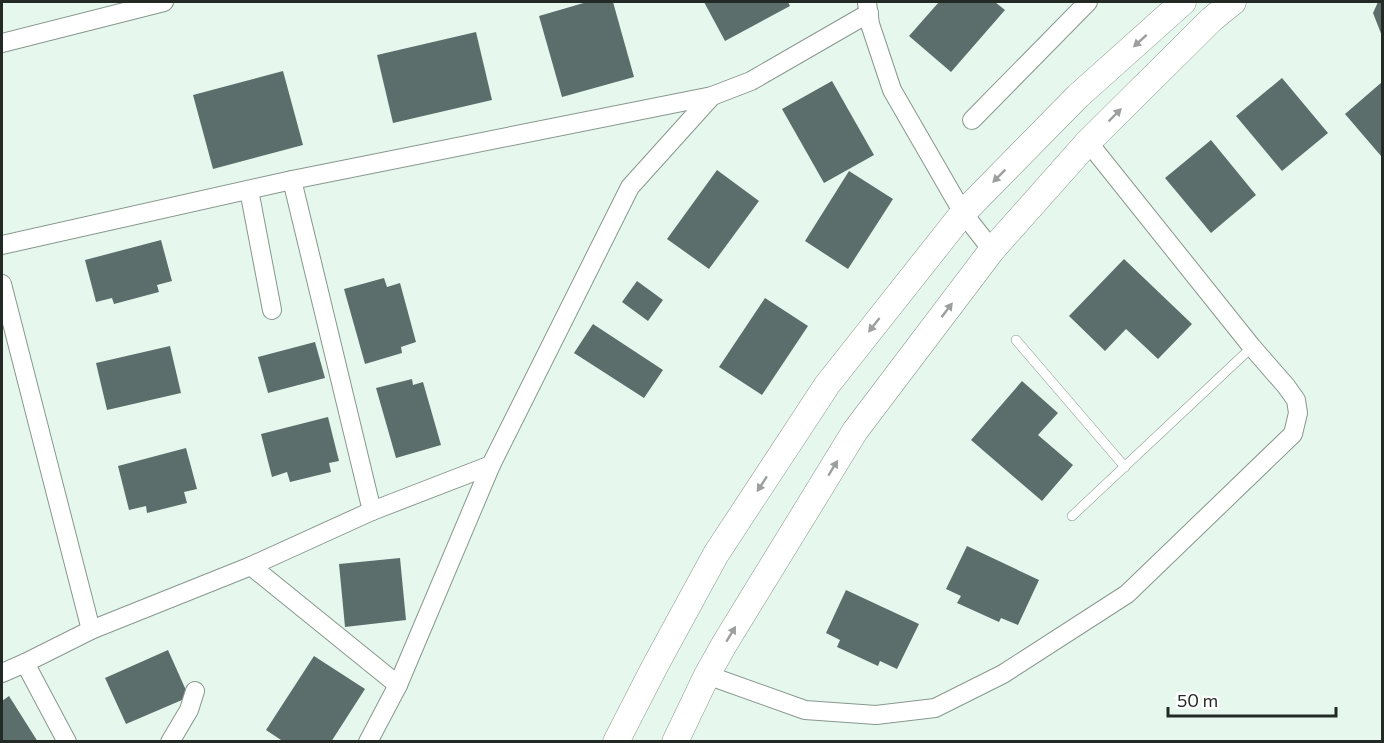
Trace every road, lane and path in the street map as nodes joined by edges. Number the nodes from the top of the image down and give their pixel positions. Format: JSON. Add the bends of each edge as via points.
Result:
{"nodes":[{"id":1,"x":164,"y":2,"type":"edge"},
{"id":2,"x":1088,"y":2,"type":"edge"},
{"id":3,"x":1183,"y":2,"type":"edge"},
{"id":4,"x":1233,"y":2,"type":"edge"},
{"id":5,"x":868,"y":7,"type":"edge"},
{"id":6,"x":2,"y":42,"type":"edge"},
{"id":7,"x":712,"y":96,"type":"junction"},
{"id":8,"x":972,"y":120,"type":"dead end"},
{"id":9,"x":1088,"y":142,"type":"junction"},
{"id":10,"x":292,"y":180,"type":"junction"},
{"id":11,"x":249,"y":190,"type":"junction"},
{"id":12,"x":963,"y":213,"type":"junction"},
{"id":13,"x":2,"y":245,"type":"edge"},
{"id":14,"x":992,"y":250,"type":"junction"},
{"id":15,"x":2,"y":284,"type":"edge"},
{"id":16,"x":272,"y":310,"type":"dead end"},
{"id":17,"x":1016,"y":340,"type":"dead end"},
{"id":18,"x":1252,"y":347,"type":"junction"},
{"id":19,"x":491,"y":465,"type":"junction"},
{"id":20,"x":1125,"y":466,"type":"junction"},
{"id":21,"x":372,"y":511,"type":"junction"},
{"id":22,"x":1072,"y":516,"type":"dead end"},
{"id":23,"x":251,"y":566,"type":"junction"},
{"id":24,"x":91,"y":630,"type":"junction"},
{"id":25,"x":25,"y":663,"type":"junction"},
{"id":26,"x":2,"y":673,"type":"edge"},
{"id":27,"x":707,"y":675,"type":"junction"},
{"id":28,"x":398,"y":685,"type":"junction"},
{"id":29,"x":195,"y":691,"type":"dead end"},
{"id":30,"x":67,"y":741,"type":"edge"},
{"id":31,"x":170,"y":741,"type":"edge"},
{"id":32,"x":368,"y":741,"type":"edge"},
{"id":33,"x":616,"y":741,"type":"edge"},
{"id":34,"x":675,"y":741,"type":"edge"}],
"edges":[{"from":1,"to":6,"type":"street"},
{"from":2,"to":8,"type":"street"},
{"from":3,"to":12,"type":"main road","one_way":true,"via":[[1078,96]]},
{"from":9,"to":4,"type":"main road","one_way":true},
{"from":5,"to":7,"type":"street","via":[[751,81]]},
{"from":5,"to":12,"type":"street","via":[[892,90]]},
{"from":7,"to":10,"type":"street"},
{"from":7,"to":19,"type":"street","via":[[630,188]]},
{"from":9,"to":14,"type":"main road"},
{"from":9,"to":18,"type":"street"},
{"from":10,"to":11,"type":"street"},
{"from":10,"to":21,"type":"street"},
{"from":11,"to":13,"type":"street"},
{"from":11,"to":16,"type":"street"},
{"from":12,"to":14,"type":"street"},
{"from":12,"to":33,"type":"main road","one_way":true,"via":[[827,385],[716,554]]},
{"from":27,"to":14,"type":"main road","one_way":true,"via":[[855,431]]},
{"from":15,"to":24,"type":"street"},
{"from":17,"to":20,"type":"lane"},
{"from":18,"to":20,"type":"lane"},
{"from":18,"to":27,"type":"street","via":[[1296,400],[1298,413],[1293,434],[1127,594],[1003,674],[934,708],[876,715],[805,710]]},
{"from":19,"to":21,"type":"street"},
{"from":19,"to":28,"type":"street"},
{"from":20,"to":22,"type":"lane"},
{"from":21,"to":23,"type":"street"},
{"from":23,"to":24,"type":"street"},
{"from":23,"to":28,"type":"street"},
{"from":24,"to":25,"type":"street"},
{"from":25,"to":26,"type":"street"},
{"from":25,"to":30,"type":"street"},
{"from":27,"to":34,"type":"main road"},
{"from":28,"to":32,"type":"street"},
{"from":29,"to":31,"type":"street","via":[[189,710]]}]}
